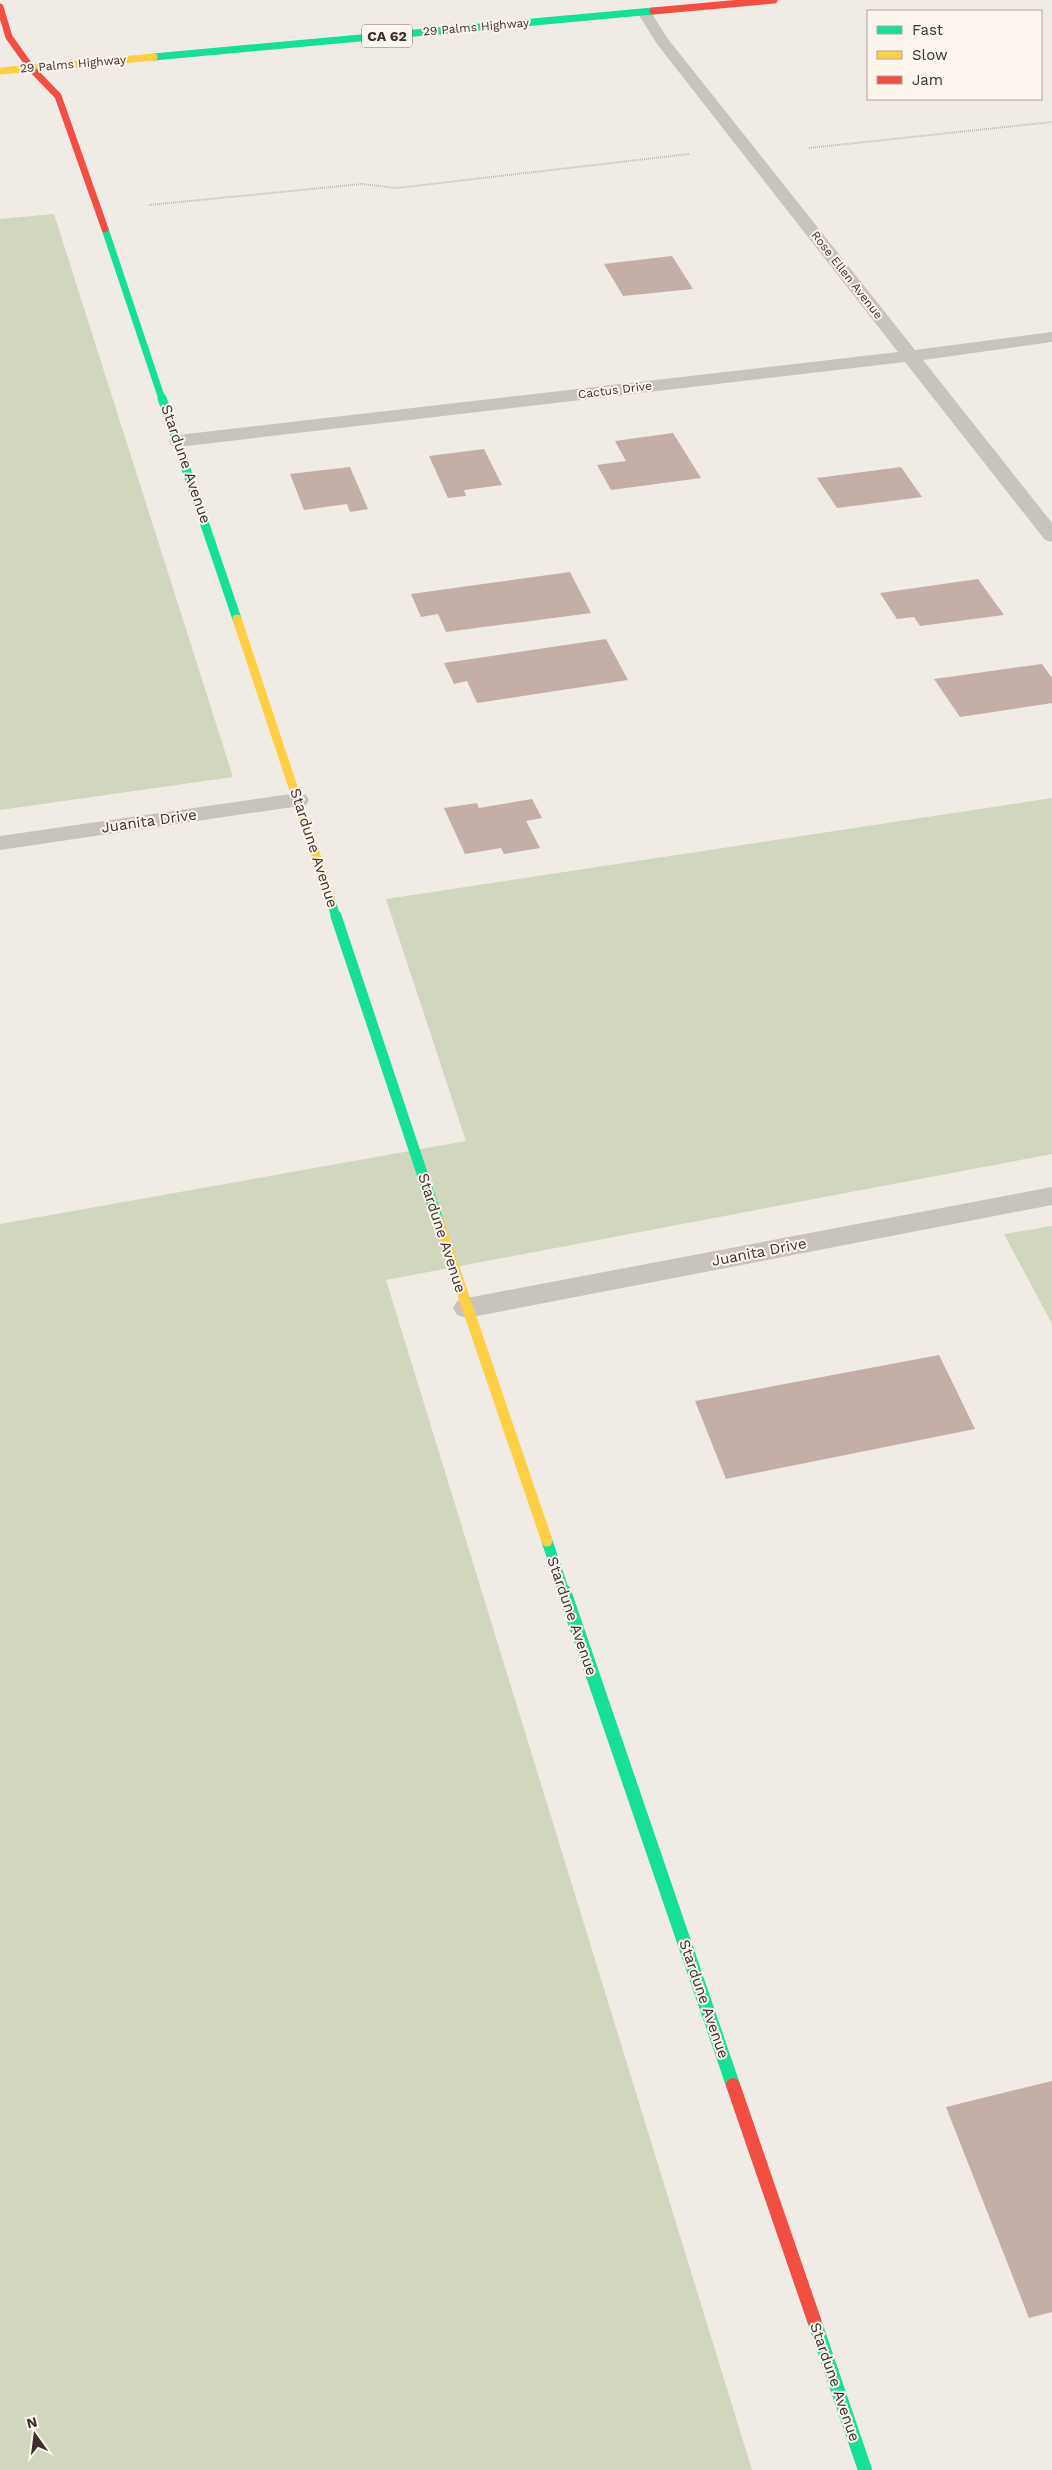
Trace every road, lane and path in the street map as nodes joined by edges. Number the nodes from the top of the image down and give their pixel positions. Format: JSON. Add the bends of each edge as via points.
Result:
{"nodes":[{"id":1,"x":774,"y":0,"type":"edge"},
{"id":2,"x":0,"y":7,"type":"edge"},
{"id":3,"x":644,"y":12,"type":"junction"},
{"id":4,"x":31,"y":68,"type":"junction"},
{"id":5,"x":0,"y":71,"type":"edge"},
{"id":6,"x":1052,"y":122,"type":"edge"},
{"id":7,"x":749,"y":151,"type":"junction"},
{"id":8,"x":98,"y":210,"type":"junction"},
{"id":9,"x":1052,"y":337,"type":"edge"},
{"id":10,"x":910,"y":356,"type":"junction"},
{"id":11,"x":178,"y":441,"type":"junction"},
{"id":12,"x":1052,"y":536,"type":"edge"},
{"id":13,"x":298,"y":800,"type":"junction"},
{"id":14,"x":0,"y":843,"type":"edge"},
{"id":15,"x":1052,"y":1196,"type":"edge"},
{"id":16,"x":467,"y":1308,"type":"junction"},
{"id":17,"x":865,"y":2470,"type":"edge"}],
"edges":[{"from":1,"to":3,"type":"street","name":"29 Palms Highway","number":"CA 62"},
{"from":2,"to":4,"type":"street","name":"Stardune Avenue","via":[[9,36]]},
{"from":3,"to":4,"type":"street","name":"29 Palms Highway","number":"CA 62"},
{"from":3,"to":7,"type":"street","name":"Rose Ellen Avenue","via":[[662,41]]},
{"from":4,"to":5,"type":"street","name":"29 Palms Highway","number":"CA 62"},
{"from":4,"to":8,"type":"street","name":"Stardune Avenue","via":[[58,96]]},
{"from":6,"to":7,"type":"path"},
{"from":7,"to":8,"type":"path","via":[[397,188],[362,184]]},
{"from":7,"to":10,"type":"street","name":"Rose Ellen Avenue"},
{"from":8,"to":11,"type":"street","name":"Stardune Avenue"},
{"from":9,"to":10,"type":"street","name":"Cactus Drive"},
{"from":10,"to":11,"type":"street","name":"Cactus Drive"},
{"from":10,"to":12,"type":"street","name":"Rose Ellen Avenue"},
{"from":11,"to":13,"type":"street","name":"Stardune Avenue"},
{"from":13,"to":14,"type":"street","name":"Juanita Drive"},
{"from":13,"to":16,"type":"street","name":"Stardune Avenue"},
{"from":15,"to":16,"type":"street","name":"Juanita Drive"},
{"from":16,"to":17,"type":"street","name":"Stardune Avenue"}]}
